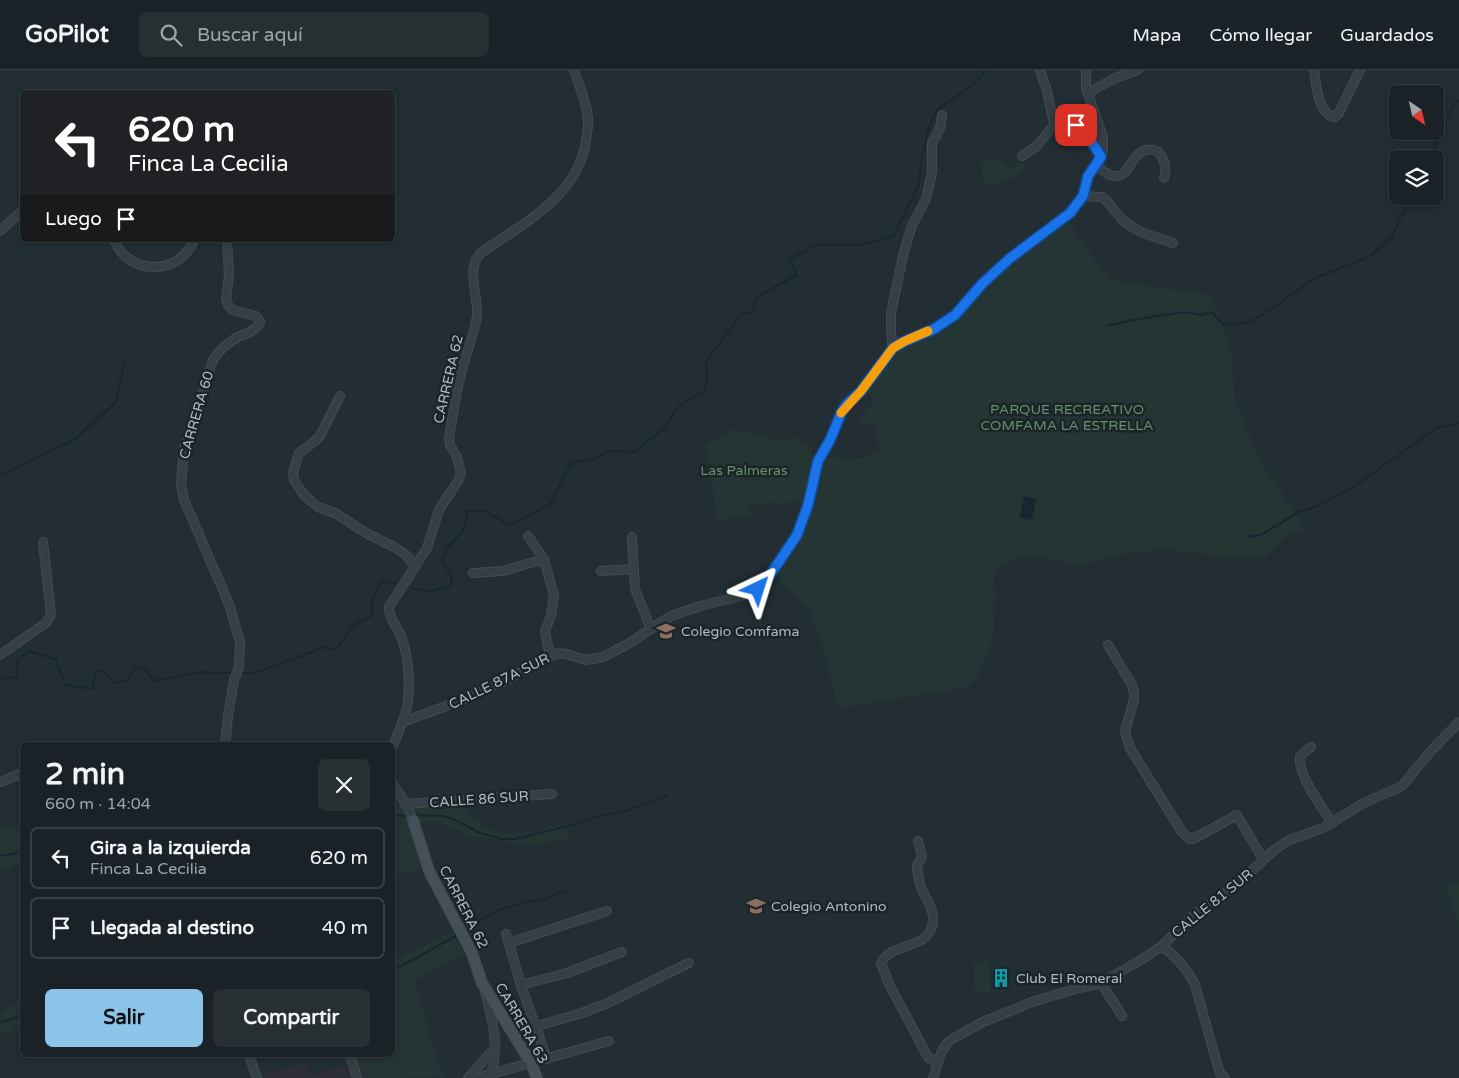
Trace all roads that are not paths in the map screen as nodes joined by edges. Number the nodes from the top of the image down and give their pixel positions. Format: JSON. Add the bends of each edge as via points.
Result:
{"nodes":[{"id":1,"x":574,"y":70,"type":"edge"},
{"id":2,"x":1040,"y":70,"type":"edge"},
{"id":3,"x":1086,"y":70,"type":"edge"},
{"id":4,"x":1138,"y":70,"type":"edge"},
{"id":5,"x":1314,"y":70,"type":"edge"},
{"id":6,"x":1360,"y":70,"type":"edge"},
{"id":7,"x":1088,"y":93,"type":"junction"},
{"id":8,"x":942,"y":115,"type":"dead end"},
{"id":9,"x":1056,"y":122,"type":"junction"},
{"id":10,"x":1022,"y":156,"type":"dead end"},
{"id":11,"x":1101,"y":157,"type":"junction"},
{"id":12,"x":1095,"y":164,"type":"junction"},
{"id":13,"x":1164,"y":178,"type":"dead end"},
{"id":14,"x":1083,"y":196,"type":"junction"},
{"id":15,"x":20,"y":213,"type":"edge"},
{"id":16,"x":0,"y":232,"type":"edge"},
{"id":17,"x":115,"y":242,"type":"edge"},
{"id":18,"x":193,"y":242,"type":"edge"},
{"id":19,"x":227,"y":242,"type":"edge"},
{"id":20,"x":1173,"y":243,"type":"dead end"},
{"id":21,"x":893,"y":348,"type":"junction"},
{"id":22,"x":340,"y":396,"type":"dead end"},
{"id":23,"x":528,"y":536,"type":"dead end"},
{"id":24,"x":632,"y":537,"type":"dead end"},
{"id":25,"x":43,"y":542,"type":"dead end"},
{"id":26,"x":544,"y":559,"type":"junction"},
{"id":27,"x":415,"y":566,"type":"junction"},
{"id":28,"x":634,"y":569,"type":"junction"},
{"id":29,"x":601,"y":571,"type":"dead end"},
{"id":30,"x":474,"y":573,"type":"dead end"},
{"id":31,"x":651,"y":629,"type":"junction"},
{"id":32,"x":1108,"y":645,"type":"dead end"},
{"id":33,"x":0,"y":655,"type":"edge"},
{"id":34,"x":550,"y":656,"type":"junction"},
{"id":35,"x":402,"y":722,"type":"junction"},
{"id":36,"x":1459,"y":722,"type":"edge"},
{"id":37,"x":225,"y":742,"type":"edge"},
{"id":38,"x":394,"y":742,"type":"edge"},
{"id":39,"x":1310,"y":747,"type":"dead end"},
{"id":40,"x":20,"y":774,"type":"edge"},
{"id":41,"x":0,"y":782,"type":"edge"},
{"id":42,"x":395,"y":788,"type":"edge"},
{"id":43,"x":552,"y":794,"type":"dead end"},
{"id":44,"x":409,"y":812,"type":"junction"},
{"id":45,"x":1332,"y":823,"type":"junction"},
{"id":46,"x":918,"y":841,"type":"dead end"},
{"id":47,"x":1263,"y":859,"type":"junction"},
{"id":48,"x":607,"y":911,"type":"dead end"},
{"id":49,"x":506,"y":934,"type":"dead end"},
{"id":50,"x":509,"y":943,"type":"junction"},
{"id":51,"x":1162,"y":946,"type":"junction"},
{"id":52,"x":622,"y":952,"type":"dead end"},
{"id":53,"x":690,"y":963,"type":"dead end"},
{"id":54,"x":482,"y":983,"type":"junction"},
{"id":55,"x":1101,"y":983,"type":"junction"},
{"id":56,"x":521,"y":985,"type":"junction"},
{"id":57,"x":1122,"y":1016,"type":"dead end"},
{"id":58,"x":536,"y":1026,"type":"junction"},
{"id":59,"x":609,"y":1041,"type":"dead end"},
{"id":60,"x":495,"y":1048,"type":"junction"},
{"id":61,"x":251,"y":1057,"type":"edge"},
{"id":62,"x":351,"y":1057,"type":"edge"},
{"id":63,"x":547,"y":1058,"type":"junction"},
{"id":64,"x":531,"y":1063,"type":"junction"},
{"id":65,"x":937,"y":1063,"type":"junction"},
{"id":66,"x":491,"y":1076,"type":"edge"},
{"id":67,"x":257,"y":1078,"type":"edge"},
{"id":68,"x":357,"y":1078,"type":"edge"},
{"id":69,"x":468,"y":1078,"type":"edge"},
{"id":70,"x":477,"y":1078,"type":"edge"},
{"id":71,"x":537,"y":1078,"type":"edge"},
{"id":72,"x":933,"y":1078,"type":"edge"},
{"id":73,"x":1225,"y":1078,"type":"edge"}],
"edges":[{"from":1,"to":27,"type":"street","name":"CARRERA 62","via":[[588,122],[578,170],[548,206],[474,260],[477,318],[459,378],[449,438],[461,473],[439,510],[426,548]]},
{"from":2,"to":9,"type":"street"},
{"from":3,"to":7,"type":"street"},
{"from":4,"to":7,"type":"street"},
{"from":5,"to":6,"type":"street","via":[[1317,89],[1329,117],[1339,113]]},
{"from":7,"to":11,"type":"street","via":[[1102,137]]},
{"from":8,"to":21,"type":"street","via":[[932,143],[932,172],[926,199],[912,224],[891,313]]},
{"from":9,"to":10,"type":"street","via":[[1037,146]]},
{"from":9,"to":11,"type":"street","via":[[1076,125]]},
{"from":11,"to":12,"type":"street","name":"CALLE 87A SUR"},
{"from":12,"to":13,"type":"street","via":[[1110,175],[1122,175],[1142,152],[1157,150],[1166,166]]},
{"from":12,"to":14,"type":"street","name":"CALLE 87A SUR"},
{"from":14,"to":20,"type":"street","via":[[1102,196],[1130,226]]},
{"from":14,"to":21,"type":"street","name":"CALLE 87A SUR","via":[[1064,218],[1025,246],[982,284],[955,315]]},
{"from":15,"to":16,"type":"street"},
{"from":17,"to":18,"type":"street","via":[[125,256],[141,264],[158,267],[177,262]]},
{"from":19,"to":37,"type":"street","name":"CARRERA 60","via":[[228,305],[232,310],[256,316],[260,322],[221,349],[213,360],[184,448],[181,477],[184,500],[238,630],[240,651]]},
{"from":21,"to":31,"type":"street","name":"CALLE 87A SUR","via":[[842,411],[818,461],[797,535],[764,583],[750,594],[674,615]]},
{"from":22,"to":27,"type":"street","via":[[320,436],[299,453],[294,480],[318,507],[335,513],[396,548]]},
{"from":23,"to":26,"type":"street"},
{"from":24,"to":28,"type":"street"},
{"from":25,"to":33,"type":"street","via":[[51,614],[46,623]]},
{"from":26,"to":30,"type":"street","via":[[503,571]]},
{"from":26,"to":34,"type":"street","via":[[554,596],[545,631]]},
{"from":27,"to":35,"type":"street","name":"CARRERA 62","via":[[389,607],[389,615],[402,637],[407,657],[408,703]]},
{"from":28,"to":29,"type":"street"},
{"from":28,"to":31,"type":"street","via":[[638,597]]},
{"from":31,"to":34,"type":"street","name":"CALLE 87A SUR","via":[[614,652],[593,660],[558,653]]},
{"from":32,"to":47,"type":"street","via":[[1134,693],[1125,731],[1128,743],[1182,832],[1193,839],[1237,816]]},
{"from":34,"to":35,"type":"street","name":"CALLE 87A SUR","via":[[465,699]]},
{"from":35,"to":38,"type":"street","name":"CARRERA 62"},
{"from":36,"to":45,"type":"street","name":"CALLE 81 SUR","via":[[1402,786],[1362,804]]},
{"from":39,"to":45,"type":"street","via":[[1300,756],[1299,762]]},
{"from":40,"to":41,"type":"street"},
{"from":42,"to":44,"type":"street","name":"CARRERA 62"},
{"from":43,"to":44,"type":"street","name":"CALLE 86 SUR"},
{"from":44,"to":54,"type":"street","name":"CARRERA 62","via":[[430,871],[472,953]]},
{"from":45,"to":47,"type":"street","name":"CALLE 81 SUR","via":[[1289,840]]},
{"from":46,"to":65,"type":"street","via":[[922,856],[916,867],[933,913],[930,932],[923,939],[886,956],[881,964],[928,1058]]},
{"from":47,"to":51,"type":"street","name":"CALLE 81 SUR","via":[[1240,882],[1189,918]]},
{"from":48,"to":50,"type":"street"},
{"from":49,"to":50,"type":"street"},
{"from":50,"to":56,"type":"street"},
{"from":51,"to":55,"type":"street","name":"CALLE 81 SUR"},
{"from":51,"to":73,"type":"street","via":[[1190,973],[1218,1067]]},
{"from":52,"to":56,"type":"street","via":[[567,973]]},
{"from":53,"to":58,"type":"street","via":[[610,1002]]},
{"from":54,"to":60,"type":"street","name":"CARRERA 62","via":[[495,1030]]},
{"from":54,"to":64,"type":"street","name":"CARRERA 63"},
{"from":55,"to":57,"type":"street"},
{"from":55,"to":65,"type":"street","name":"CALLE 81 SUR","via":[[1035,1001],[983,1022],[946,1044]]},
{"from":56,"to":58,"type":"street"},
{"from":58,"to":63,"type":"street"},
{"from":59,"to":63,"type":"street"},
{"from":60,"to":66,"type":"street","name":"CARRERA 62"},
{"from":60,"to":69,"type":"street"},
{"from":61,"to":67,"type":"street"},
{"from":62,"to":68,"type":"street"},
{"from":63,"to":64,"type":"street"},
{"from":64,"to":66,"type":"street"},
{"from":64,"to":71,"type":"street","name":"CARRERA 63"},
{"from":65,"to":72,"type":"street","name":"CALLE 81 SUR"},
{"from":66,"to":70,"type":"street"}]}
